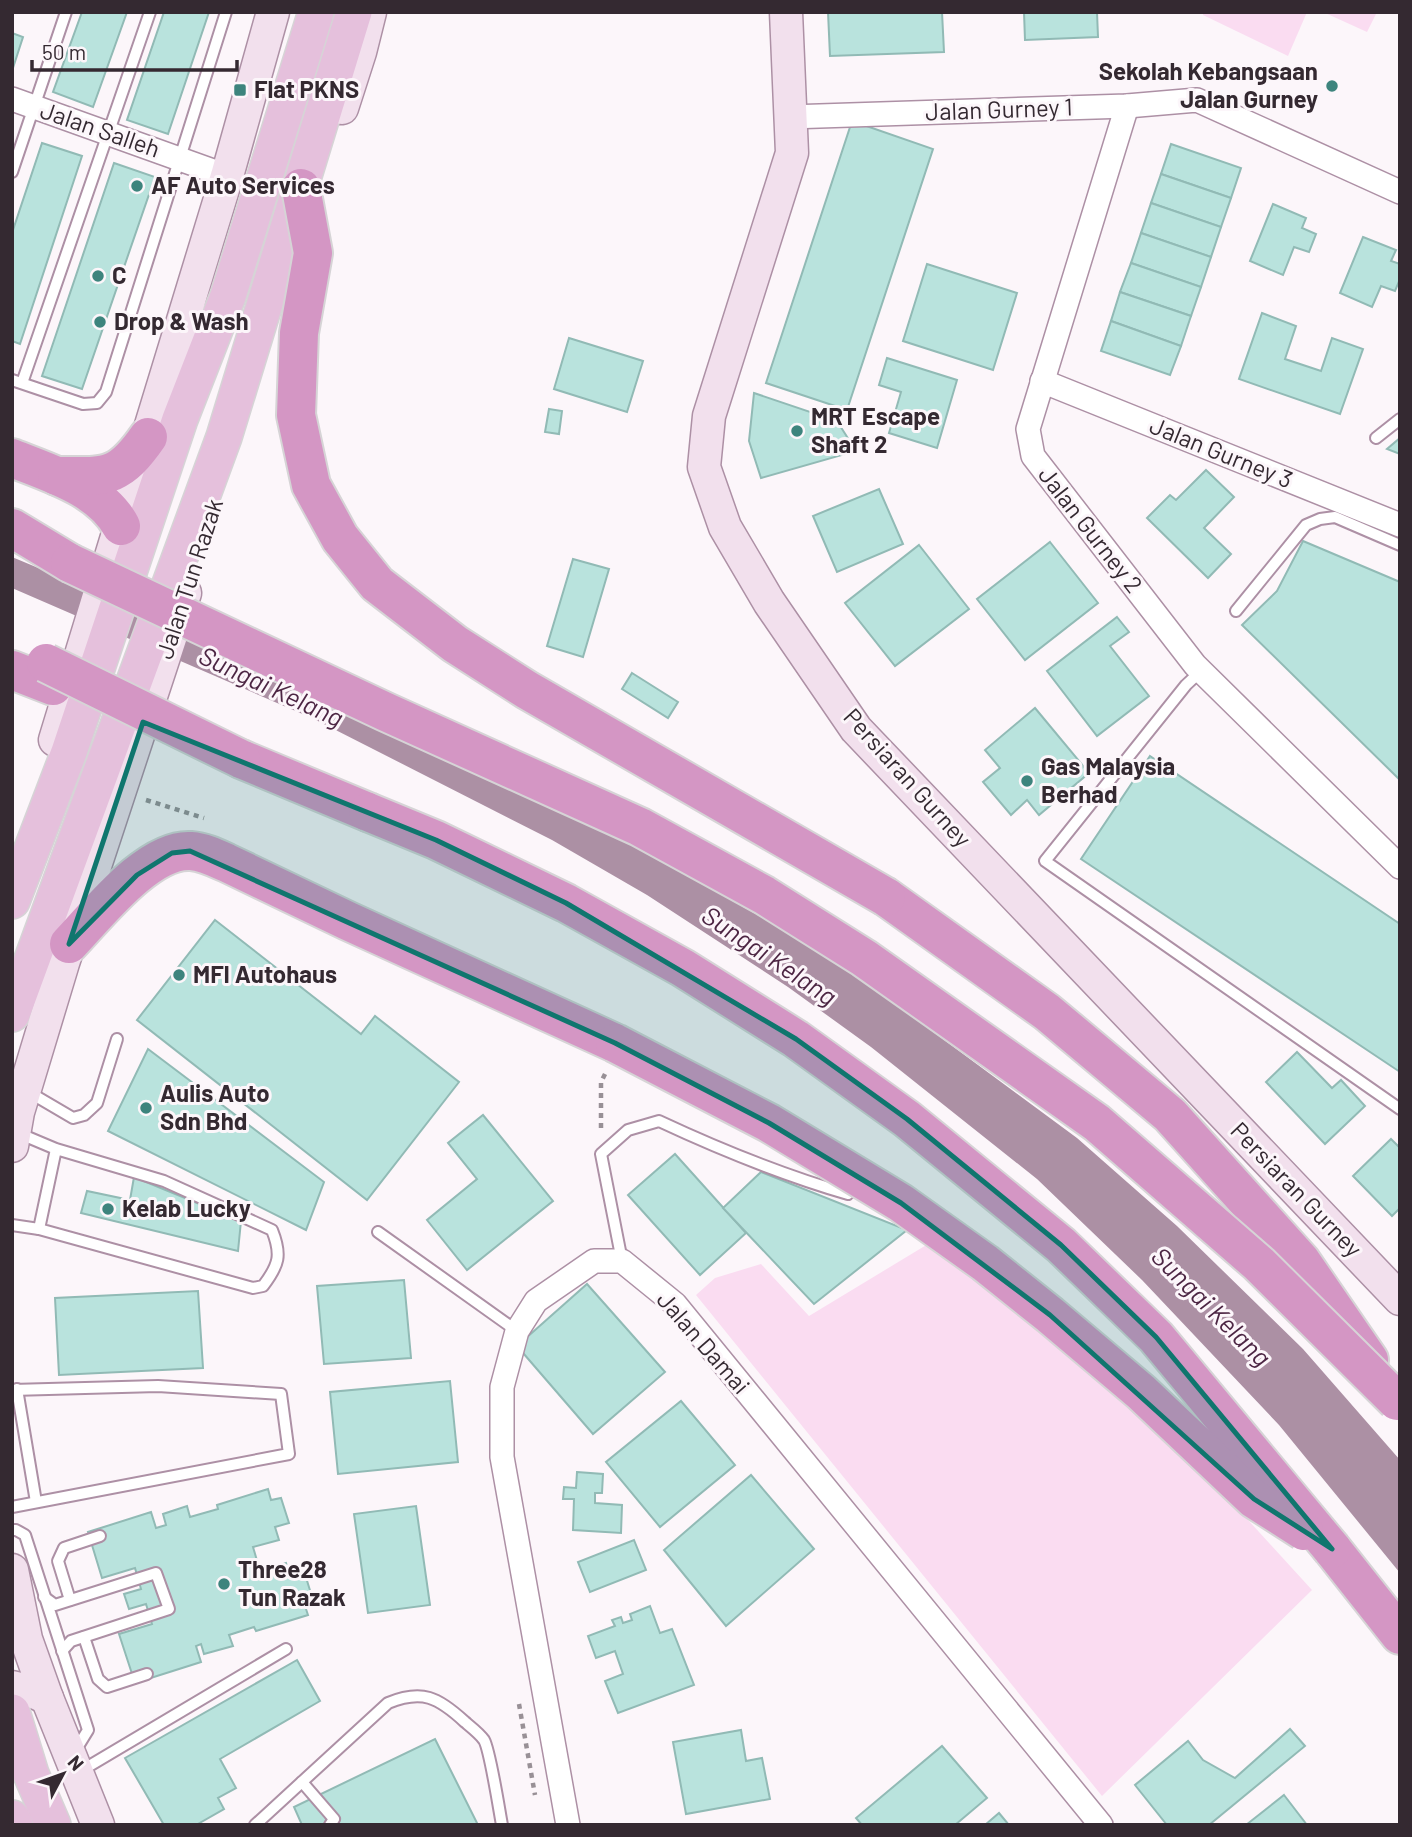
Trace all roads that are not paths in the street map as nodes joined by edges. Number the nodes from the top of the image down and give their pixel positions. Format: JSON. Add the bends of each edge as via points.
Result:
{"nodes":[{"id":1,"x":66,"y":12,"type":"edge"},
{"id":2,"x":150,"y":12,"type":"edge"},
{"id":3,"x":226,"y":12,"type":"edge"},
{"id":4,"x":274,"y":12,"type":"edge"},
{"id":5,"x":316,"y":12,"type":"edge"},
{"id":6,"x":354,"y":12,"type":"edge"},
{"id":7,"x":370,"y":12,"type":"edge"},
{"id":8,"x":786,"y":12,"type":"edge"},
{"id":9,"x":23,"y":103,"type":"edge"},
{"id":10,"x":1127,"y":106,"type":"junction"},
{"id":11,"x":789,"y":117,"type":"junction"},
{"id":12,"x":109,"y":134,"type":"junction"},
{"id":13,"x":180,"y":159,"type":"junction"},
{"id":14,"x":12,"y":172,"type":"edge"},
{"id":15,"x":227,"y":176,"type":"junction"},
{"id":16,"x":301,"y":188,"type":"junction"},
{"id":17,"x":1400,"y":192,"type":"edge"},
{"id":18,"x":1042,"y":381,"type":"junction"},
{"id":19,"x":17,"y":382,"type":"edge"},
{"id":20,"x":1400,"y":419,"type":"edge"},
{"id":21,"x":148,"y":437,"type":"junction"},
{"id":22,"x":1376,"y":438,"type":"dead end"},
{"id":23,"x":12,"y":458,"type":"edge"},
{"id":24,"x":57,"y":476,"type":"junction"},
{"id":25,"x":1400,"y":525,"type":"edge"},
{"id":26,"x":121,"y":526,"type":"junction"},
{"id":27,"x":12,"y":528,"type":"edge"},
{"id":28,"x":12,"y":542,"type":"edge"},
{"id":29,"x":1400,"y":545,"type":"edge"},
{"id":30,"x":70,"y":563,"type":"junction"},
{"id":31,"x":1236,"y":611,"type":"dead end"},
{"id":32,"x":12,"y":646,"type":"edge"},
{"id":33,"x":12,"y":670,"type":"edge"},
{"id":34,"x":1201,"y":671,"type":"junction"},
{"id":35,"x":241,"y":759,"type":"junction"},
{"id":36,"x":12,"y":860,"type":"edge"},
{"id":37,"x":1400,"y":867,"type":"edge"},
{"id":38,"x":12,"y":901,"type":"edge"},
{"id":39,"x":69,"y":944,"type":"junction"},
{"id":40,"x":12,"y":1014,"type":"edge"},
{"id":41,"x":117,"y":1039,"type":"dead end"},
{"id":42,"x":25,"y":1090,"type":"junction"},
{"id":43,"x":1400,"y":1109,"type":"edge"},
{"id":44,"x":13,"y":1139,"type":"edge"},
{"id":45,"x":56,"y":1149,"type":"junction"},
{"id":46,"x":848,"y":1194,"type":"dead end"},
{"id":47,"x":12,"y":1225,"type":"edge"},
{"id":48,"x":39,"y":1229,"type":"junction"},
{"id":49,"x":378,"y":1232,"type":"dead end"},
{"id":50,"x":622,"y":1261,"type":"junction"},
{"id":51,"x":1400,"y":1299,"type":"edge"},
{"id":52,"x":517,"y":1331,"type":"junction"},
{"id":53,"x":15,"y":1389,"type":"edge"},
{"id":54,"x":1398,"y":1402,"type":"edge"},
{"id":55,"x":36,"y":1502,"type":"junction"},
{"id":56,"x":12,"y":1507,"type":"edge"},
{"id":57,"x":12,"y":1530,"type":"edge"},
{"id":58,"x":100,"y":1536,"type":"dead end"},
{"id":59,"x":1332,"y":1549,"type":"junction"},
{"id":60,"x":12,"y":1570,"type":"edge"},
{"id":61,"x":44,"y":1597,"type":"junction"},
{"id":62,"x":70,"y":1600,"type":"junction"},
{"id":63,"x":1400,"y":1635,"type":"edge"},
{"id":64,"x":84,"y":1637,"type":"junction"},
{"id":65,"x":286,"y":1649,"type":"dead end"},
{"id":66,"x":62,"y":1651,"type":"junction"},
{"id":67,"x":147,"y":1674,"type":"dead end"},
{"id":68,"x":12,"y":1688,"type":"edge"},
{"id":69,"x":47,"y":1698,"type":"junction"},
{"id":70,"x":12,"y":1712,"type":"edge"},
{"id":71,"x":73,"y":1762,"type":"junction"},
{"id":72,"x":302,"y":1782,"type":"junction"},
{"id":73,"x":12,"y":1818,"type":"edge"},
{"id":74,"x":15,"y":1825,"type":"edge"},
{"id":75,"x":54,"y":1825,"type":"edge"},
{"id":76,"x":98,"y":1825,"type":"edge"},
{"id":77,"x":255,"y":1825,"type":"edge"},
{"id":78,"x":330,"y":1825,"type":"edge"},
{"id":79,"x":502,"y":1825,"type":"edge"},
{"id":80,"x":568,"y":1825,"type":"edge"},
{"id":81,"x":1101,"y":1825,"type":"edge"}],
"edges":[{"from":1,"to":9,"type":"lane"},
{"from":2,"to":12,"type":"lane"},
{"from":3,"to":13,"type":"lane"},
{"from":4,"to":15,"type":"main road"},
{"from":5,"to":38,"type":"main road","bridge":true,"via":[[229,296],[180,419],[69,752]]},
{"from":6,"to":16,"type":"main road","name":"Jalan Tun Razak"},
{"from":7,"to":39,"type":"main road","name":"Jalan Tun Razak","bridge":true},
{"from":8,"to":11,"type":"main road","name":"Persiaran Gurney"},
{"from":9,"to":12,"type":"street","name":"Jalan Salleh"},
{"from":9,"to":14,"type":"lane"},
{"from":10,"to":11,"type":"street","name":"Jalan Gurney 1"},
{"from":10,"to":17,"type":"street","name":"Jalan Gurney 1","via":[[1197,100]]},
{"from":10,"to":18,"type":"street","name":"Jalan Gurney 2"},
{"from":11,"to":51,"type":"main road","name":"Persiaran Gurney","via":[[792,153],[709,416],[704,467],[725,527],[856,729]]},
{"from":12,"to":13,"type":"street","name":"Jalan Salleh"},
{"from":12,"to":19,"type":"lane"},
{"from":13,"to":15,"type":"street","name":"Jalan Salleh"},
{"from":13,"to":19,"type":"lane","via":[[106,392],[97,403],[83,404]]},
{"from":15,"to":21,"type":"main road"},
{"from":16,"to":40,"type":"main road","name":"Jalan Tun Razak","bridge":true,"via":[[224,437]]},
{"from":16,"to":54,"type":"highway","bridge":true,"via":[[313,253],[299,333],[296,415],[311,485],[340,538],[377,584],[455,644],[527,690],[886,897],[1047,1012],[1180,1126],[1301,1261]]},
{"from":18,"to":25,"type":"street","name":"Jalan Gurney 3"},
{"from":18,"to":34,"type":"street","name":"Jalan Gurney 2","via":[[1028,429],[1033,456]]},
{"from":20,"to":22,"type":"lane"},
{"from":21,"to":24,"type":"highway","via":[[120,470],[101,476]]},
{"from":21,"to":26,"type":"main road"},
{"from":23,"to":24,"type":"highway"},
{"from":24,"to":26,"type":"highway","via":[[94,498]]},
{"from":26,"to":36,"type":"main road","bridge":true,"via":[[66,706]]},
{"from":27,"to":30,"type":"highway"},
{"from":28,"to":30,"type":"highway"},
{"from":29,"to":31,"type":"lane","via":[[1335,517],[1320,519],[1306,525]]},
{"from":30,"to":54,"type":"highway","bridge":true,"via":[[640,827],[776,902],[864,958],[1097,1123],[1259,1264]]},
{"from":32,"to":35,"type":"highway","bridge":true},
{"from":33,"to":35,"type":"highway","bridge":true},
{"from":34,"to":37,"type":"street","name":"Jalan Gurney 2"},
{"from":34,"to":43,"type":"lane","via":[[1045,861]]},
{"from":35,"to":59,"type":"highway","bridge":true,"via":[[436,840],[566,903],[683,968],[796,1039],[907,1119],[1061,1245],[1157,1337]]},
{"from":39,"to":42,"type":"main road","name":"Jalan Tun Razak"},
{"from":39,"to":59,"type":"highway","bridge":true,"via":[[137,875],[172,853],[190,851],[210,855],[615,1043],[769,1123],[985,1263],[1141,1392],[1254,1499]]},
{"from":41,"to":42,"type":"lane","via":[[97,1103],[84,1115],[72,1118]]},
{"from":42,"to":44,"type":"main road","name":"Jalan Tun Razak"},
{"from":44,"to":45,"type":"lane"},
{"from":45,"to":48,"type":"lane"},
{"from":45,"to":48,"type":"lane","via":[[164,1181],[272,1230],[280,1249],[275,1270],[263,1286],[253,1288]]},
{"from":46,"to":50,"type":"lane","via":[[784,1174],[659,1121],[628,1130],[601,1154]]},
{"from":47,"to":48,"type":"lane"},
{"from":49,"to":52,"type":"lane"},
{"from":50,"to":52,"type":"street","via":[[594,1261],[536,1301]]},
{"from":50,"to":81,"type":"street","name":"Jalan Damai","via":[[675,1304]]},
{"from":52,"to":80,"type":"street","via":[[502,1387],[502,1457]]},
{"from":53,"to":55,"type":"lane"},
{"from":53,"to":55,"type":"lane","via":[[158,1386],[281,1394],[289,1454]]},
{"from":55,"to":56,"type":"lane"},
{"from":57,"to":61,"type":"lane","via":[[24,1535]]},
{"from":58,"to":62,"type":"lane","via":[[64,1548],[58,1561]]},
{"from":59,"to":63,"type":"highway"},
{"from":60,"to":69,"type":"main road","via":[[26,1639]]},
{"from":61,"to":62,"type":"lane","via":[[55,1605]]},
{"from":61,"to":66,"type":"lane"},
{"from":62,"to":64,"type":"lane","via":[[156,1573],[169,1609]]},
{"from":64,"to":66,"type":"lane"},
{"from":64,"to":67,"type":"lane","via":[[98,1679],[107,1687]]},
{"from":65,"to":71,"type":"lane"},
{"from":66,"to":71,"type":"lane","via":[[88,1730]]},
{"from":68,"to":69,"type":"main road"},
{"from":69,"to":71,"type":"main road"},
{"from":70,"to":75,"type":"main road","via":[[31,1774]]},
{"from":71,"to":76,"type":"main road"},
{"from":72,"to":77,"type":"lane"},
{"from":72,"to":78,"type":"lane","via":[[334,1819]]},
{"from":72,"to":79,"type":"lane","via":[[388,1703],[422,1695],[438,1700],[485,1741]]},
{"from":73,"to":74,"type":"main road"}]}
